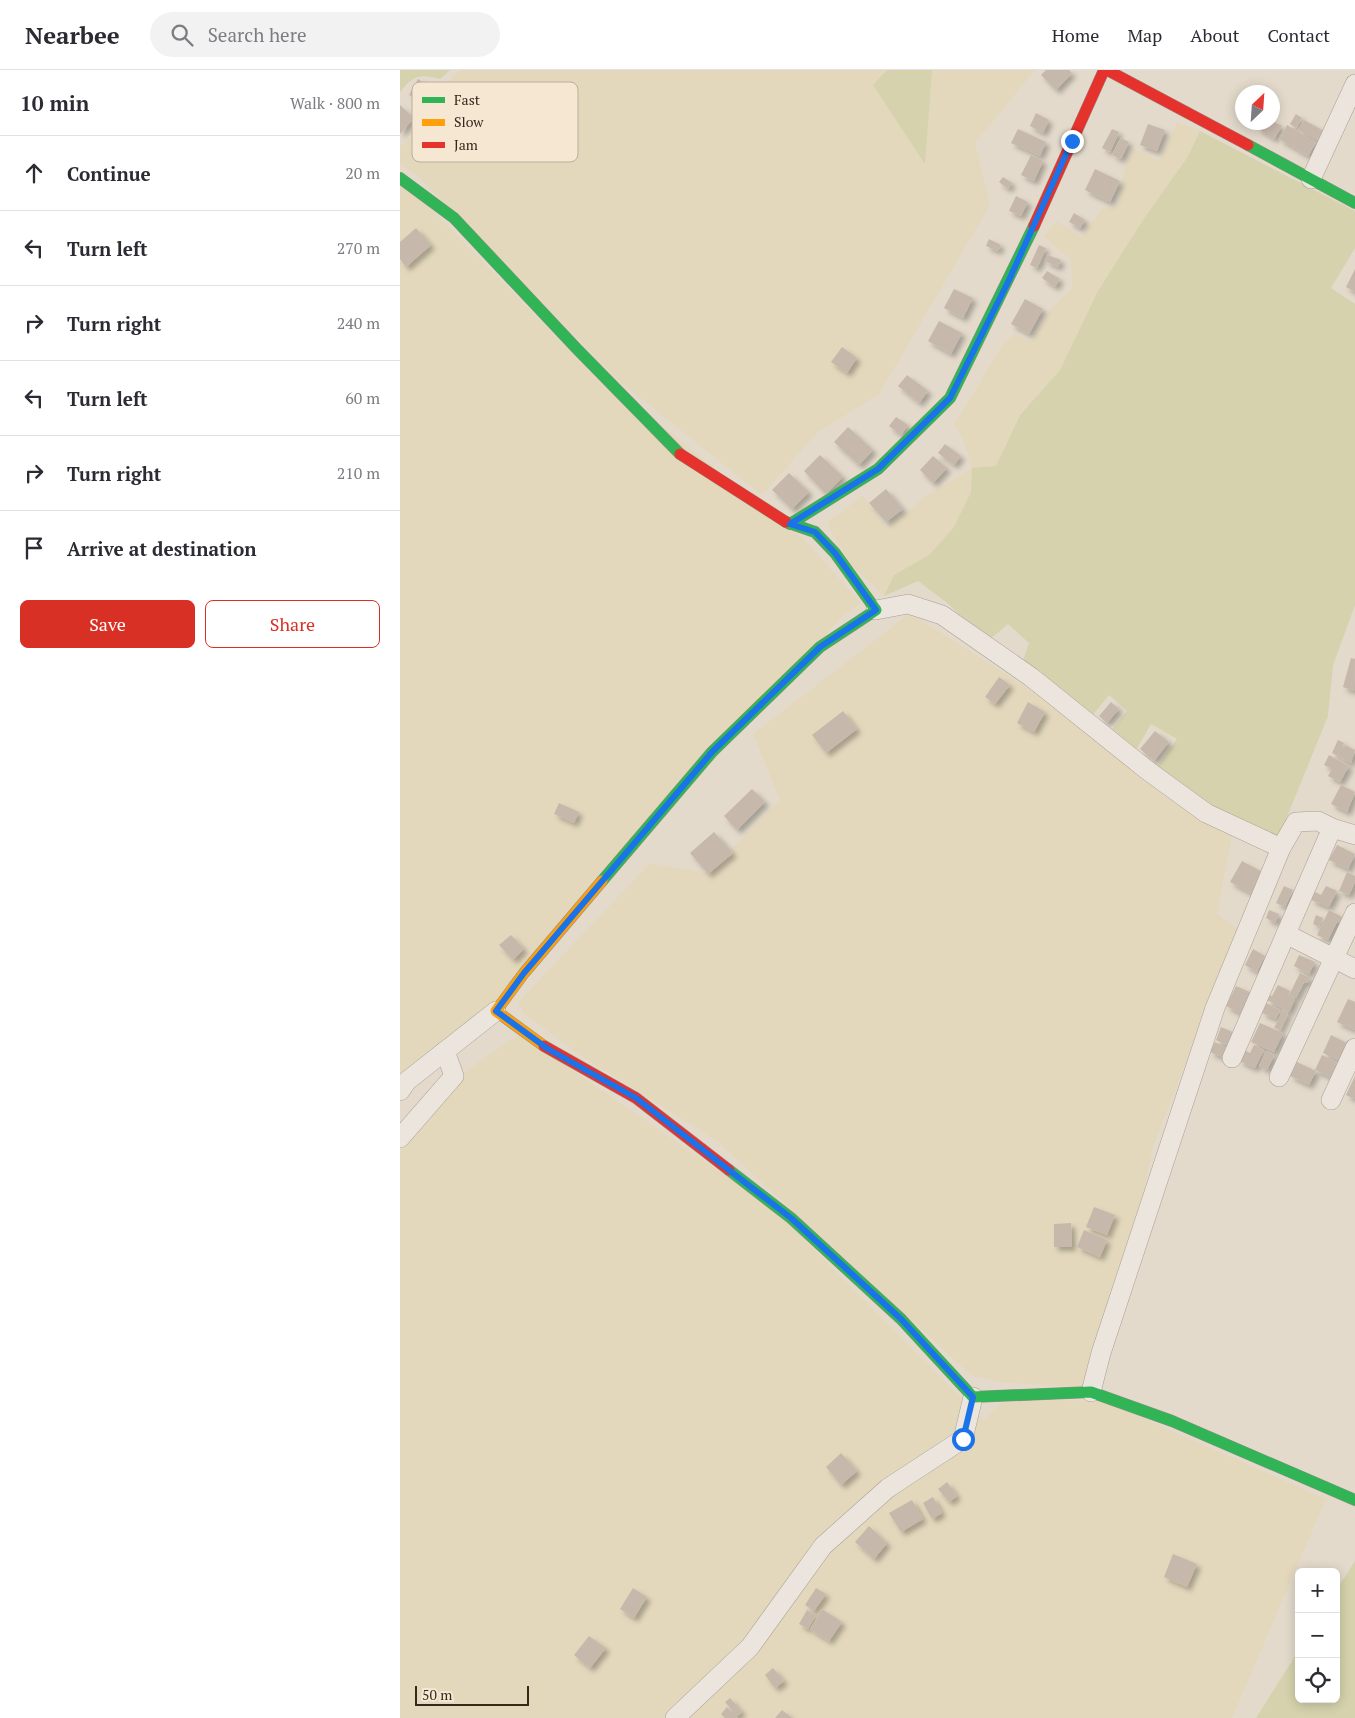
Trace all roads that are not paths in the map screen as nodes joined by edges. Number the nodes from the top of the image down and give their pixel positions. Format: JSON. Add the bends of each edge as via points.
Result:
{"nodes":[{"id":1,"x":1106,"y":70,"type":"edge"},
{"id":2,"x":1355,"y":84,"type":"edge"},
{"id":3,"x":400,"y":178,"type":"edge"},
{"id":4,"x":1311,"y":179,"type":"junction"},
{"id":5,"x":1355,"y":203,"type":"edge"},
{"id":6,"x":790,"y":524,"type":"junction"},
{"id":7,"x":876,"y":610,"type":"junction"},
{"id":8,"x":1347,"y":828,"type":"edge"},
{"id":9,"x":1281,"y":848,"type":"junction"},
{"id":10,"x":1355,"y":914,"type":"edge"},
{"id":11,"x":1286,"y":934,"type":"junction"},
{"id":12,"x":1334,"y":958,"type":"junction"},
{"id":13,"x":1355,"y":969,"type":"edge"},
{"id":14,"x":496,"y":1011,"type":"junction"},
{"id":15,"x":1355,"y":1048,"type":"edge"},
{"id":16,"x":445,"y":1051,"type":"junction"},
{"id":17,"x":1232,"y":1058,"type":"dead end"},
{"id":18,"x":1279,"y":1077,"type":"dead end"},
{"id":19,"x":400,"y":1091,"type":"edge"},
{"id":20,"x":1331,"y":1100,"type":"dead end"},
{"id":21,"x":400,"y":1138,"type":"edge"},
{"id":22,"x":1091,"y":1392,"type":"junction"},
{"id":23,"x":973,"y":1397,"type":"junction"},
{"id":24,"x":1355,"y":1500,"type":"edge"},
{"id":25,"x":675,"y":1718,"type":"edge"}],
"edges":[{"from":1,"to":4,"type":"street"},
{"from":1,"to":6,"type":"street","via":[[1009,280],[950,398],[878,469]]},
{"from":2,"to":4,"type":"street"},
{"from":3,"to":6,"type":"street","via":[[454,218],[685,459]]},
{"from":4,"to":5,"type":"street"},
{"from":6,"to":7,"type":"street","via":[[815,532],[835,553]]},
{"from":7,"to":9,"type":"street","via":[[908,604],[942,615],[1031,677],[1206,813]]},
{"from":7,"to":14,"type":"street","via":[[820,647],[712,752],[524,973]]},
{"from":8,"to":9,"type":"street","via":[[1318,820],[1296,822]]},
{"from":8,"to":11,"type":"street"},
{"from":9,"to":22,"type":"street","via":[[1215,1008]]},
{"from":10,"to":12,"type":"street"},
{"from":11,"to":12,"type":"street"},
{"from":11,"to":17,"type":"street"},
{"from":12,"to":13,"type":"street"},
{"from":12,"to":18,"type":"street"},
{"from":14,"to":16,"type":"street"},
{"from":14,"to":23,"type":"street","via":[[548,1049],[636,1098],[791,1218],[901,1319]]},
{"from":15,"to":20,"type":"street"},
{"from":16,"to":19,"type":"street","via":[[407,1081]]},
{"from":16,"to":21,"type":"street","via":[[454,1076]]},
{"from":22,"to":23,"type":"street"},
{"from":22,"to":24,"type":"street","via":[[1172,1421]]},
{"from":23,"to":25,"type":"street","via":[[963,1439],[888,1488],[823,1546],[750,1648]]}]}
